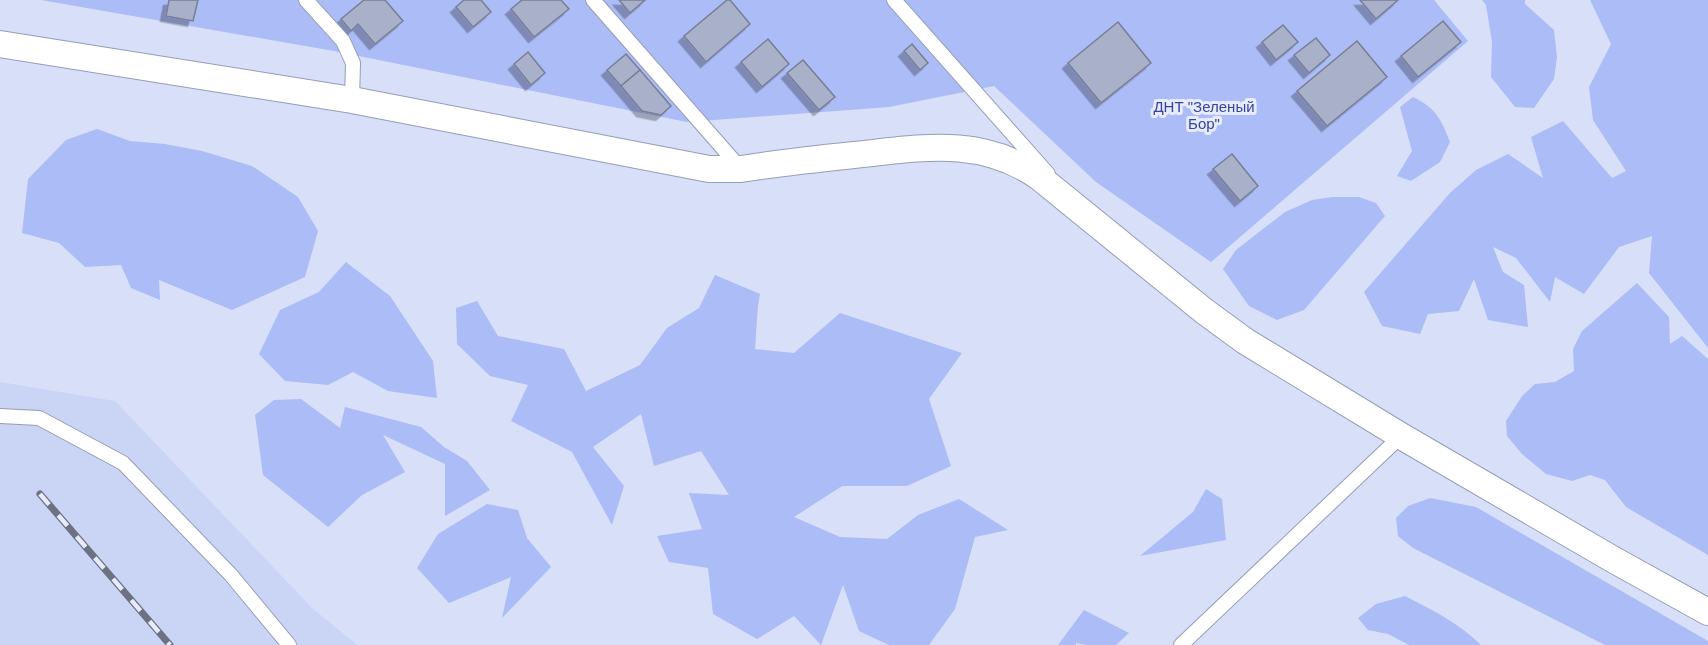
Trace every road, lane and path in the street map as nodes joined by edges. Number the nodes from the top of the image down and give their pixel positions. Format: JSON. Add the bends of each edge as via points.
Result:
{"nodes":[{"id":1,"x":306,"y":0,"type":"edge"},
{"id":2,"x":593,"y":0,"type":"edge"},
{"id":3,"x":894,"y":0,"type":"edge"},
{"id":4,"x":0,"y":44,"type":"edge"},
{"id":5,"x":351,"y":100,"type":"junction"},
{"id":6,"x":741,"y":169,"type":"junction"},
{"id":7,"x":1079,"y":209,"type":"junction"},
{"id":8,"x":0,"y":416,"type":"edge"},
{"id":9,"x":1401,"y":436,"type":"junction"},
{"id":10,"x":1708,"y":612,"type":"edge"},
{"id":11,"x":289,"y":645,"type":"edge"},
{"id":12,"x":1181,"y":645,"type":"edge"}],
"edges":[{"from":1,"to":5,"type":"lane","via":[[343,41],[353,63]]},
{"from":2,"to":6,"type":"lane"},
{"from":3,"to":7,"type":"lane"},
{"from":4,"to":5,"type":"street"},
{"from":5,"to":6,"type":"street","via":[[667,162],[709,169]]},
{"from":6,"to":7,"type":"street","via":[[906,149],[970,149],[1021,165]]},
{"from":7,"to":9,"type":"street","via":[[1245,340]]},
{"from":8,"to":11,"type":"lane","via":[[39,418],[123,464],[231,575]]},
{"from":9,"to":10,"type":"street"},
{"from":9,"to":12,"type":"lane"}]}
